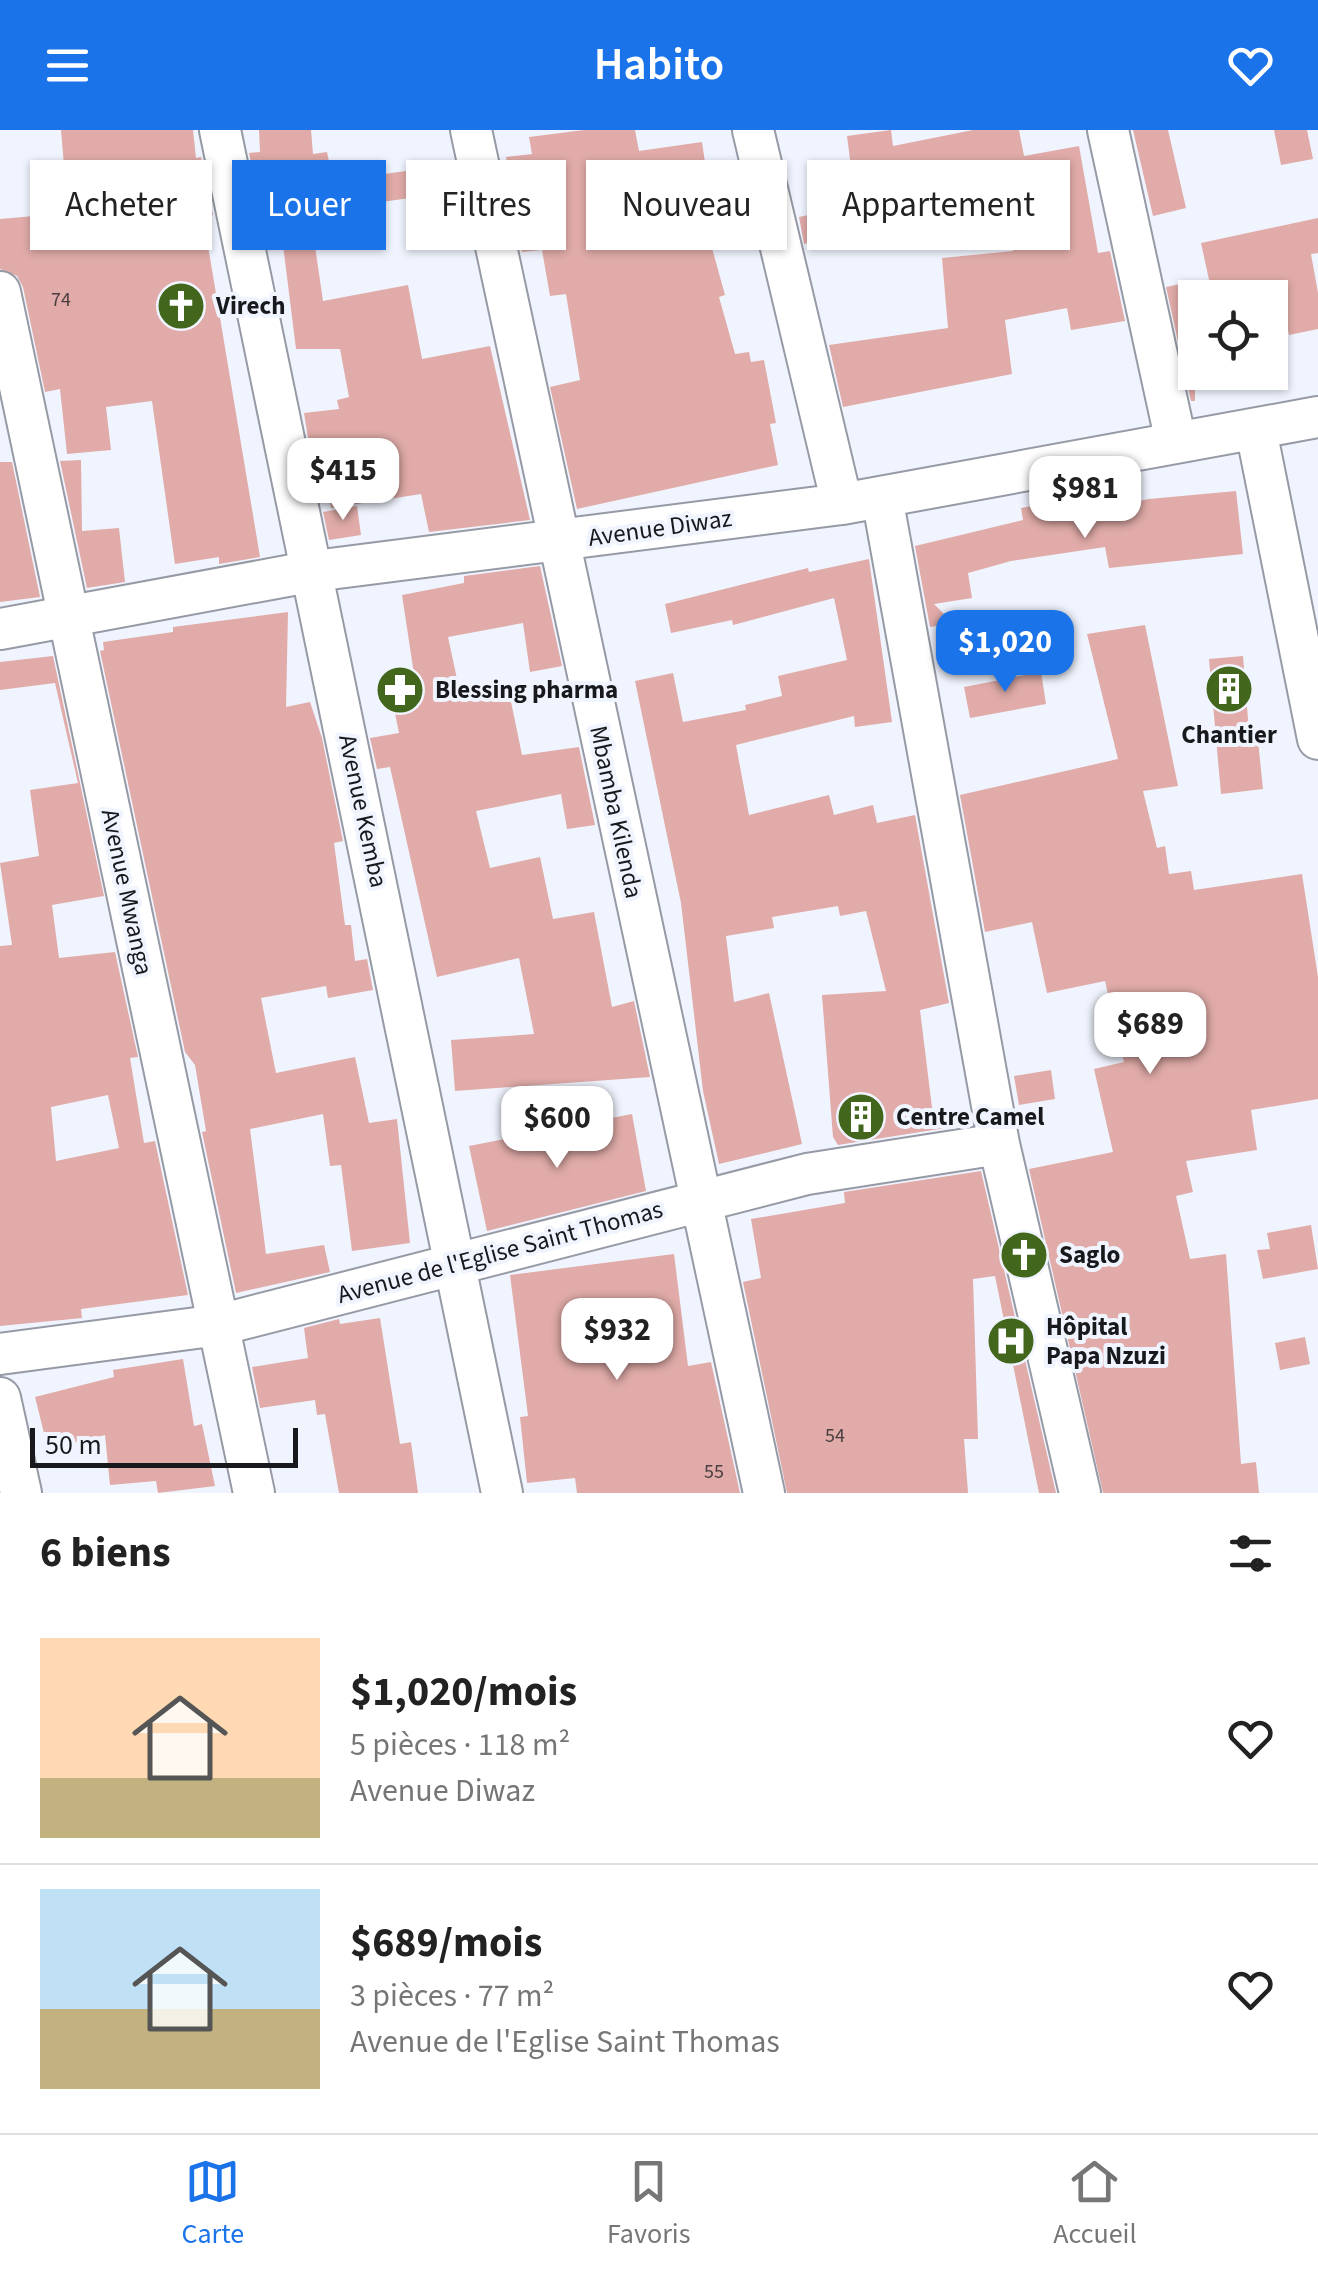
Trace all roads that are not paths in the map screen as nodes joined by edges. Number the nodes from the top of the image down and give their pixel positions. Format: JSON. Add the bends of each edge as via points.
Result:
{"nodes":[{"id":1,"x":220,"y":130,"type":"edge"},
{"id":2,"x":470,"y":130,"type":"edge"},
{"id":3,"x":752,"y":130,"type":"edge"},
{"id":4,"x":1108,"y":130,"type":"edge"},
{"id":5,"x":0,"y":292,"type":"edge"},
{"id":6,"x":1318,"y":418,"type":"edge"},
{"id":7,"x":1256,"y":430,"type":"junction"},
{"id":8,"x":1176,"y":442,"type":"junction"},
{"id":9,"x":882,"y":496,"type":"junction"},
{"id":10,"x":842,"y":504,"type":"junction"},
{"id":11,"x":558,"y":541,"type":"junction"},
{"id":12,"x":314,"y":571,"type":"junction"},
{"id":13,"x":68,"y":614,"type":"junction"},
{"id":14,"x":0,"y":630,"type":"edge"},
{"id":15,"x":1318,"y":739,"type":"edge"},
{"id":16,"x":998,"y":1144,"type":"junction"},
{"id":17,"x":700,"y":1199,"type":"junction"},
{"id":18,"x":456,"y":1264,"type":"junction"},
{"id":19,"x":218,"y":1325,"type":"junction"},
{"id":20,"x":0,"y":1354,"type":"edge"},
{"id":21,"x":0,"y":1398,"type":"edge"},
{"id":22,"x":20,"y":1493,"type":"edge"},
{"id":23,"x":254,"y":1493,"type":"edge"},
{"id":24,"x":502,"y":1493,"type":"edge"},
{"id":25,"x":764,"y":1493,"type":"edge"},
{"id":26,"x":1080,"y":1493,"type":"edge"}],
"edges":[{"from":1,"to":12,"type":"street","name":"Avenue Kemba"},
{"from":2,"to":11,"type":"street","name":"Mbamba Kilenda"},
{"from":3,"to":10,"type":"street"},
{"from":4,"to":8,"type":"street"},
{"from":5,"to":13,"type":"street","name":"Avenue Mwanga"},
{"from":6,"to":7,"type":"street","name":"Avenue Diwaz"},
{"from":7,"to":8,"type":"street","name":"Avenue Diwaz"},
{"from":7,"to":15,"type":"street"},
{"from":8,"to":9,"type":"street","name":"Avenue Diwaz"},
{"from":9,"to":10,"type":"street","name":"Avenue Diwaz"},
{"from":9,"to":16,"type":"street"},
{"from":10,"to":11,"type":"street","name":"Avenue Diwaz"},
{"from":11,"to":12,"type":"street","name":"Avenue Diwaz"},
{"from":11,"to":17,"type":"street","name":"Mbamba Kilenda"},
{"from":12,"to":13,"type":"street","name":"Avenue Diwaz"},
{"from":12,"to":18,"type":"street","name":"Avenue Kemba"},
{"from":13,"to":14,"type":"street","name":"Avenue Diwaz"},
{"from":13,"to":19,"type":"street","name":"Avenue Mwanga"},
{"from":16,"to":17,"type":"street","name":"Avenue de l'Eglise Saint Thomas","via":[[807,1174]]},
{"from":16,"to":26,"type":"street"},
{"from":17,"to":18,"type":"street","name":"Avenue de l'Eglise Saint Thomas"},
{"from":17,"to":25,"type":"street","name":"Mbamba Kilenda"},
{"from":18,"to":19,"type":"street","name":"Avenue de l'Eglise Saint Thomas"},
{"from":18,"to":24,"type":"street","name":"Avenue Kemba"},
{"from":19,"to":20,"type":"street","name":"Avenue de l'Eglise Saint Thomas"},
{"from":19,"to":23,"type":"street","name":"Avenue Mwanga"},
{"from":21,"to":22,"type":"street"}]}
